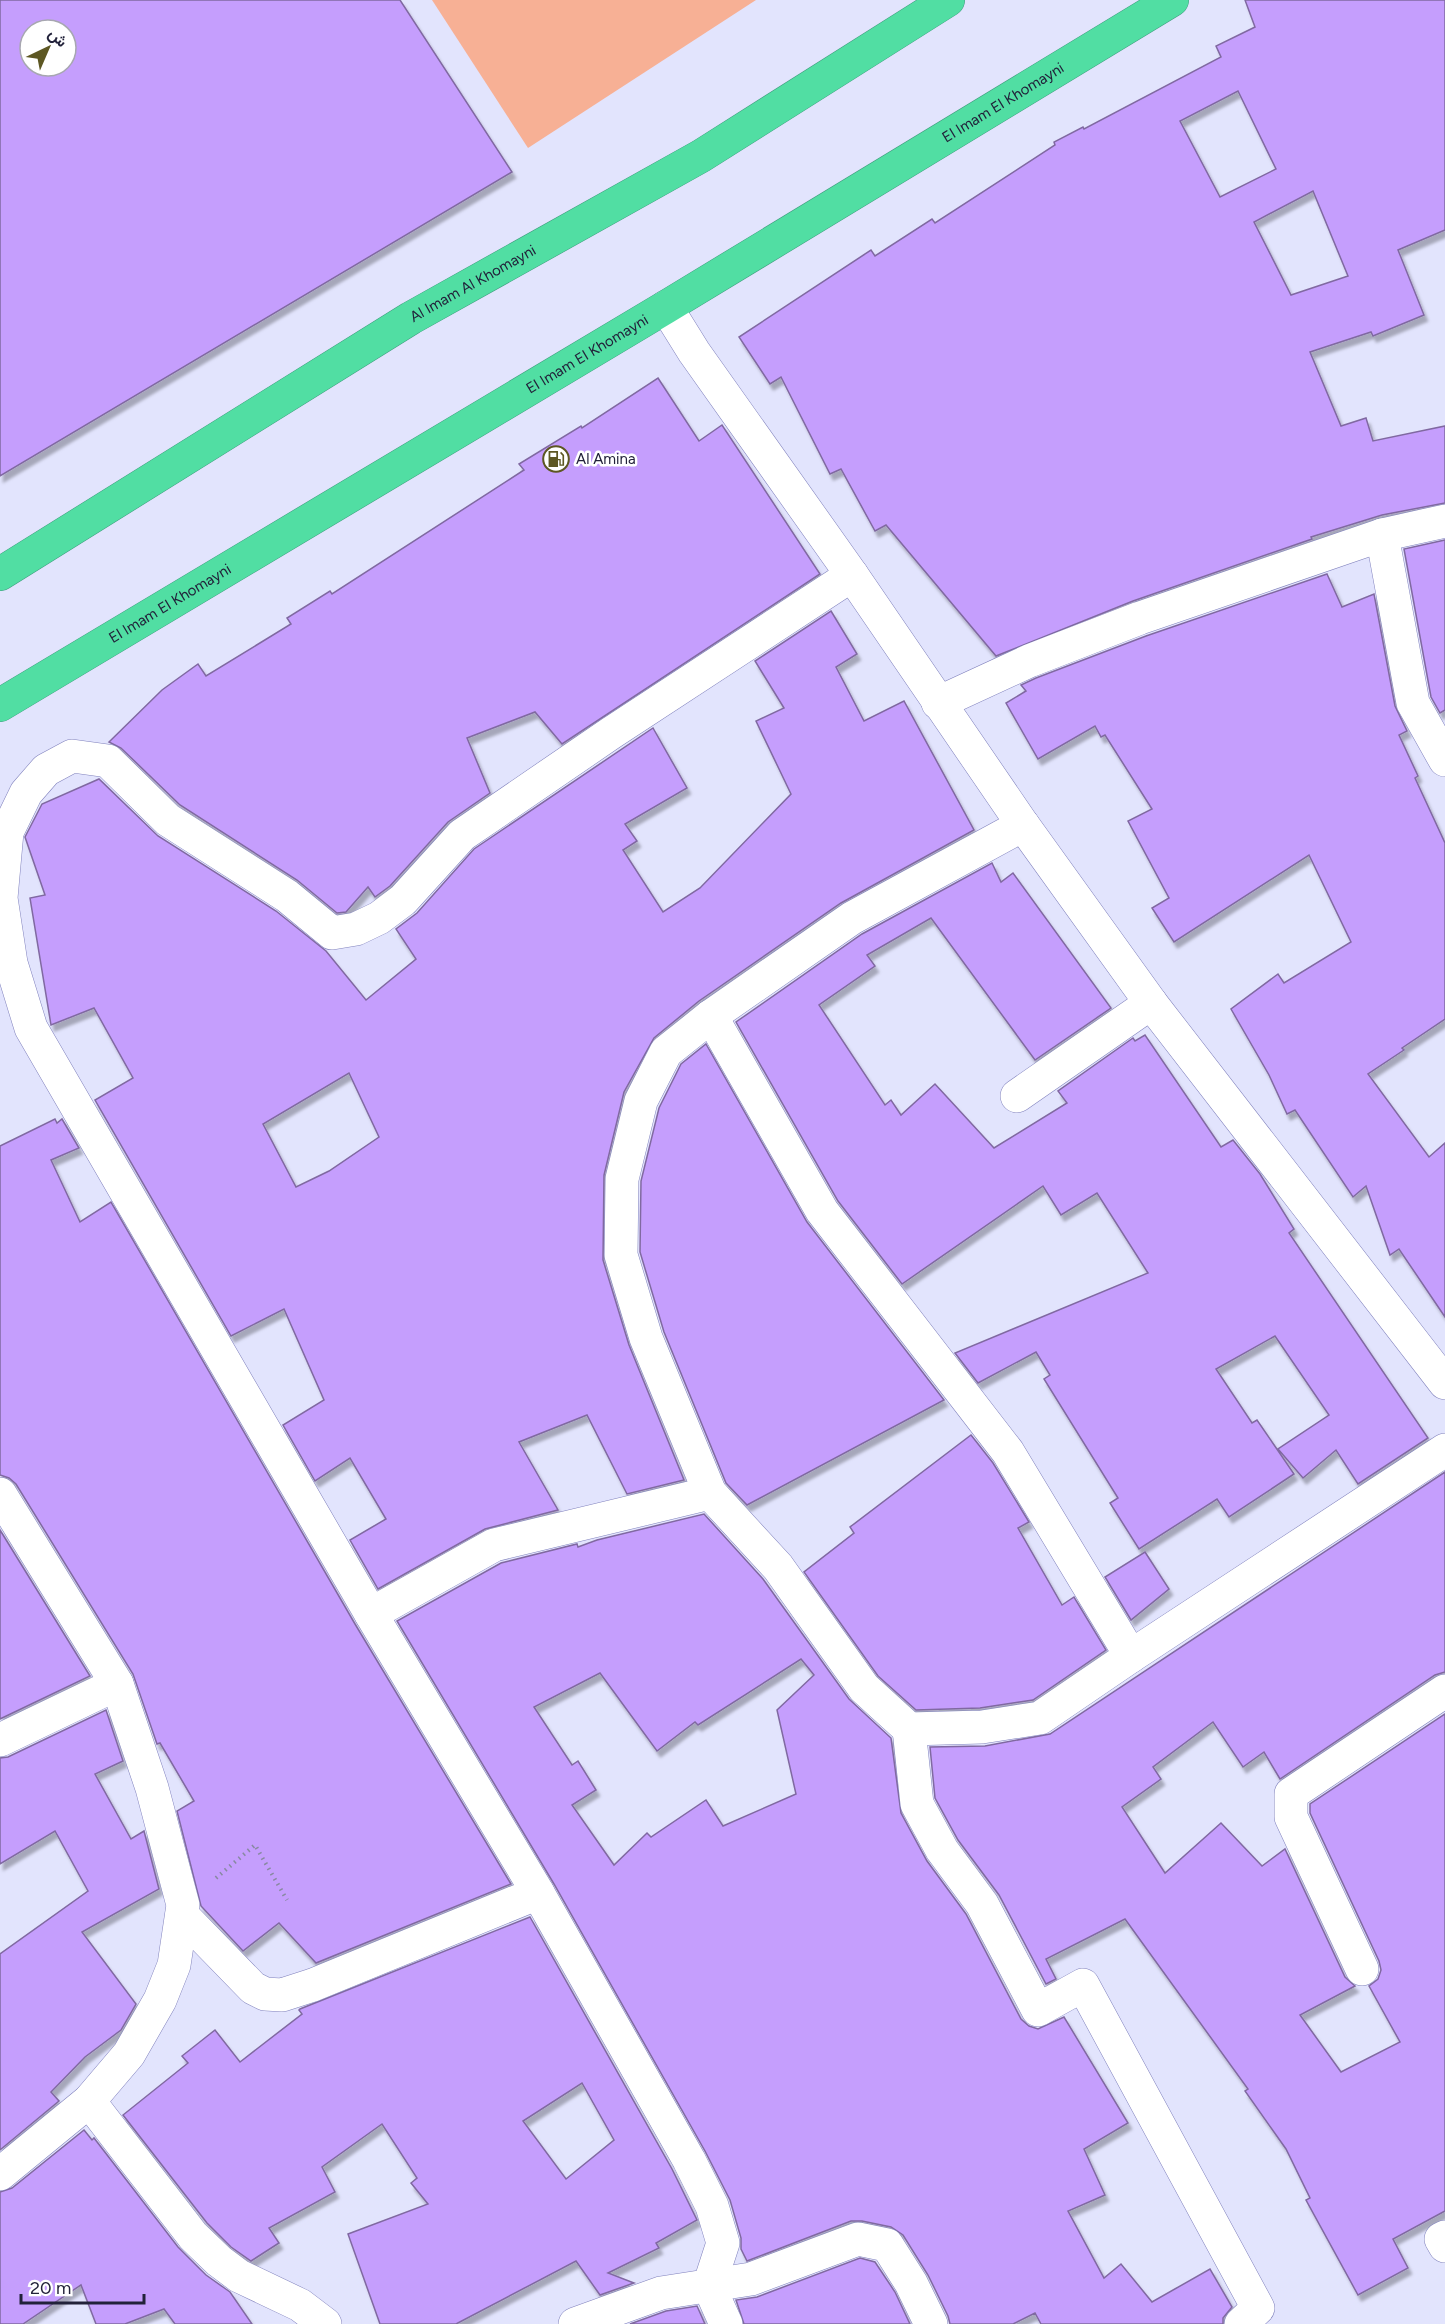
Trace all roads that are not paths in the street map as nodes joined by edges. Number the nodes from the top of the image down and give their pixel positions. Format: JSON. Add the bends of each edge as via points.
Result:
{"nodes":[{"id":1,"x":948,"y":0,"type":"edge"},
{"id":2,"x":1172,"y":0,"type":"edge"},
{"id":3,"x":666,"y":308,"type":"junction"},
{"id":4,"x":1445,"y":521,"type":"edge"},
{"id":5,"x":1382,"y":535,"type":"junction"},
{"id":6,"x":7,"y":564,"type":"edge"},
{"id":7,"x":852,"y":575,"type":"junction"},
{"id":8,"x":938,"y":703,"type":"junction"},
{"id":9,"x":0,"y":705,"type":"edge"},
{"id":10,"x":1445,"y":760,"type":"edge"},
{"id":11,"x":1023,"y":825,"type":"junction"},
{"id":12,"x":1151,"y":1003,"type":"junction"},
{"id":13,"x":711,"y":1016,"type":"junction"},
{"id":14,"x":1017,"y":1096,"type":"dead end"},
{"id":15,"x":1445,"y":1383,"type":"edge"},
{"id":16,"x":1445,"y":1450,"type":"edge"},
{"id":17,"x":710,"y":1493,"type":"junction"},
{"id":18,"x":0,"y":1494,"type":"edge"},
{"id":19,"x":371,"y":1614,"type":"junction"},
{"id":20,"x":1131,"y":1656,"type":"junction"},
{"id":21,"x":117,"y":1684,"type":"junction"},
{"id":22,"x":1445,"y":1691,"type":"edge"},
{"id":23,"x":909,"y":1730,"type":"junction"},
{"id":24,"x":0,"y":1740,"type":"edge"},
{"id":25,"x":538,"y":1893,"type":"junction"},
{"id":26,"x":183,"y":1910,"type":"junction"},
{"id":27,"x":1362,"y":1969,"type":"dead end"},
{"id":28,"x":89,"y":2101,"type":"junction"},
{"id":29,"x":0,"y":2174,"type":"edge"},
{"id":30,"x":1445,"y":2237,"type":"edge"},
{"id":31,"x":1445,"y":2246,"type":"edge"},
{"id":32,"x":709,"y":2286,"type":"junction"},
{"id":33,"x":325,"y":2324,"type":"edge"},
{"id":34,"x":575,"y":2324,"type":"edge"},
{"id":35,"x":726,"y":2324,"type":"edge"},
{"id":36,"x":932,"y":2324,"type":"edge"},
{"id":37,"x":1241,"y":2324,"type":"edge"}],
"edges":[{"from":1,"to":6,"type":"highway","name":"Al Imam Al Khomayni","via":[[700,156],[411,318]]},
{"from":2,"to":3,"type":"highway","name":"El Imam El Khomayni"},
{"from":3,"to":7,"type":"street"},
{"from":3,"to":9,"type":"highway","name":"El Imam El Khomayni"},
{"from":4,"to":5,"type":"street"},
{"from":5,"to":8,"type":"street","via":[[1140,618],[1029,661]]},
{"from":5,"to":10,"type":"street","via":[[1413,703]]},
{"from":7,"to":8,"type":"street"},
{"from":7,"to":19,"type":"street","via":[[462,835],[403,900],[357,929],[332,933],[287,896],[168,820],[108,761],[72,756],[46,770],[26,793],[7,832],[1,898],[11,963],[31,1028]]},
{"from":8,"to":11,"type":"street"},
{"from":11,"to":12,"type":"street"},
{"from":11,"to":13,"type":"street","via":[[852,918]]},
{"from":12,"to":14,"type":"street"},
{"from":12,"to":15,"type":"street"},
{"from":13,"to":17,"type":"street","via":[[666,1052],[641,1101],[622,1179],[621,1255],[645,1338]]},
{"from":13,"to":20,"type":"street","via":[[822,1211],[1008,1452]]},
{"from":16,"to":20,"type":"street"},
{"from":17,"to":19,"type":"street","via":[[494,1545]]},
{"from":17,"to":23,"type":"street","via":[[778,1567],[864,1688]]},
{"from":18,"to":21,"type":"street"},
{"from":19,"to":25,"type":"street"},
{"from":20,"to":23,"type":"street","via":[[1040,1718],[982,1727]]},
{"from":21,"to":24,"type":"street"},
{"from":21,"to":26,"type":"street","via":[[152,1788]]},
{"from":22,"to":27,"type":"street","via":[[1291,1794],[1291,1816]]},
{"from":23,"to":37,"type":"street","via":[[917,1804],[942,1850],[982,1904],[1038,2010],[1083,1985],[1258,2308]]},
{"from":25,"to":26,"type":"street","via":[[282,1995],[265,1994],[253,1988]]},
{"from":25,"to":32,"type":"street","via":[[712,2206],[723,2243]]},
{"from":26,"to":28,"type":"street","via":[[174,1965],[160,2000],[129,2054]]},
{"from":28,"to":29,"type":"street"},
{"from":28,"to":33,"type":"street","via":[[193,2236],[219,2261],[239,2276],[300,2305]]},
{"from":30,"to":31,"type":"street","via":[[1441,2239]]},
{"from":32,"to":34,"type":"street","via":[[661,2293]]},
{"from":32,"to":35,"type":"street"},
{"from":32,"to":36,"type":"street","via":[[751,2278],[858,2239],[887,2245]]}]}
